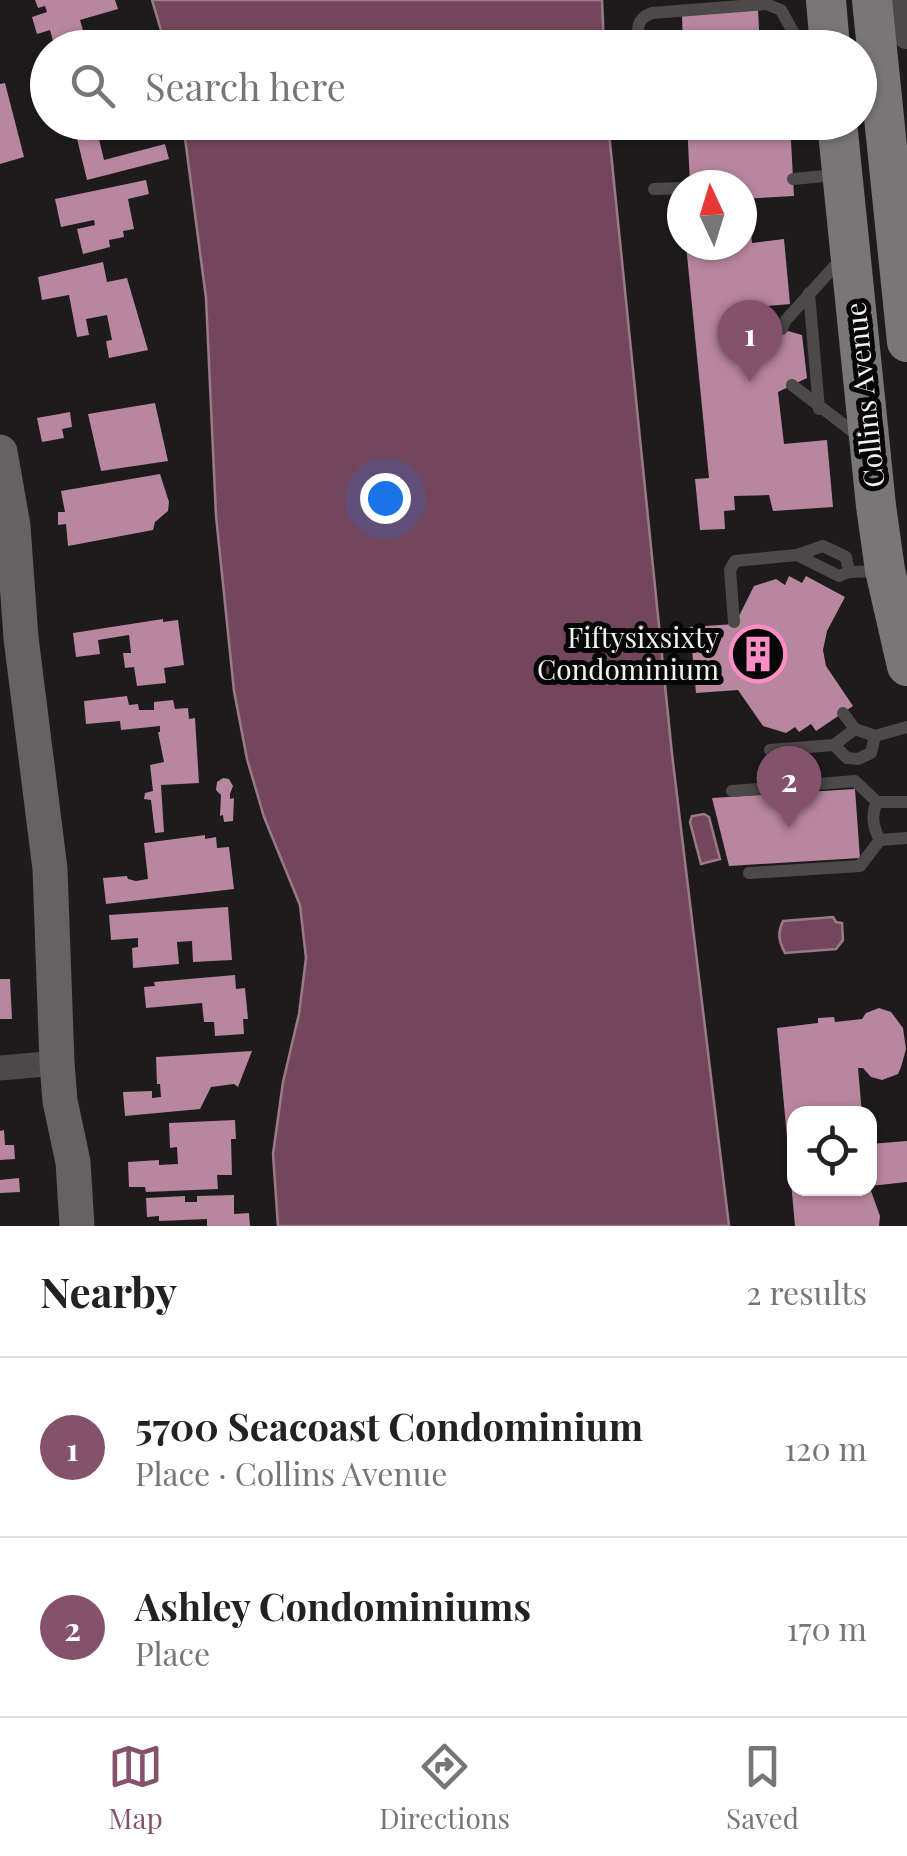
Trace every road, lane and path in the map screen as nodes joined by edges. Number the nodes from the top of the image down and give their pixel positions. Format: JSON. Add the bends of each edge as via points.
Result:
{"nodes":[{"id":1,"x":889,"y":12,"type":"edge"},
{"id":2,"x":638,"y":30,"type":"edge"},
{"id":3,"x":804,"y":30,"type":"edge"},
{"id":4,"x":868,"y":30,"type":"edge"},
{"id":5,"x":840,"y":140,"type":"edge"},
{"id":6,"x":866,"y":140,"type":"edge"},
{"id":7,"x":843,"y":174,"type":"junction"},
{"id":8,"x":793,"y":179,"type":"dead end"},
{"id":9,"x":654,"y":189,"type":"dead end"},
{"id":10,"x":667,"y":189,"type":"edge"},
{"id":11,"x":851,"y":248,"type":"junction"},
{"id":12,"x":808,"y":294,"type":"junction"},
{"id":13,"x":782,"y":329,"type":"dead end"},
{"id":14,"x":907,"y":342,"type":"edge"},
{"id":15,"x":792,"y":385,"type":"dead end"},
{"id":16,"x":820,"y":409,"type":"junction"},
{"id":17,"x":870,"y":444,"type":"junction"},
{"id":18,"x":0,"y":452,"type":"edge"},
{"id":19,"x":907,"y":487,"type":"edge"},
{"id":20,"x":797,"y":555,"type":"junction"},
{"id":21,"x":872,"y":558,"type":"edge"},
{"id":22,"x":0,"y":561,"type":"edge"},
{"id":23,"x":833,"y":591,"type":"dead end"},
{"id":24,"x":734,"y":622,"type":"dead end"},
{"id":25,"x":21,"y":638,"type":"junction"},
{"id":26,"x":907,"y":666,"type":"edge"},
{"id":27,"x":844,"y":713,"type":"dead end"},
{"id":28,"x":907,"y":727,"type":"edge"},
{"id":29,"x":854,"y":729,"type":"junction"},
{"id":30,"x":876,"y":736,"type":"junction"},
{"id":31,"x":834,"y":746,"type":"junction"},
{"id":32,"x":770,"y":750,"type":"dead end"},
{"id":33,"x":732,"y":790,"type":"dead end"},
{"id":34,"x":877,"y":802,"type":"junction"},
{"id":35,"x":907,"y":802,"type":"edge"},
{"id":36,"x":907,"y":838,"type":"edge"},
{"id":37,"x":880,"y":840,"type":"junction"},
{"id":38,"x":749,"y":873,"type":"dead end"},
{"id":39,"x":53,"y":913,"type":"junction"},
{"id":40,"x":57,"y":1063,"type":"junction"},
{"id":41,"x":0,"y":1068,"type":"edge"},
{"id":42,"x":73,"y":1162,"type":"junction"},
{"id":43,"x":77,"y":1226,"type":"edge"}],
"edges":[{"from":1,"to":4,"type":"main road","name":"Collins Avenue"},
{"from":2,"to":3,"type":"lane","via":[[643,16],[652,13],[766,4]]},
{"from":5,"to":7,"type":"main road","name":"Collins Avenue"},
{"from":6,"to":14,"type":"main road","name":"Collins Avenue"},
{"from":7,"to":8,"type":"lane"},
{"from":7,"to":11,"type":"main road","name":"Collins Avenue"},
{"from":9,"to":10,"type":"lane"},
{"from":11,"to":12,"type":"lane"},
{"from":11,"to":17,"type":"main road","name":"Collins Avenue"},
{"from":12,"to":13,"type":"lane"},
{"from":12,"to":16,"type":"lane"},
{"from":15,"to":16,"type":"lane"},
{"from":16,"to":17,"type":"lane"},
{"from":17,"to":19,"type":"main road"},
{"from":17,"to":21,"type":"main road","name":"Collins Avenue"},
{"from":18,"to":25,"type":"main road","via":[[14,526]]},
{"from":20,"to":21,"type":"lane"},
{"from":20,"to":21,"type":"lane","via":[[823,546],[846,557]]},
{"from":20,"to":24,"type":"lane","via":[[735,561]]},
{"from":21,"to":23,"type":"lane"},
{"from":21,"to":26,"type":"main road","name":"Collins Avenue"},
{"from":22,"to":25,"type":"main road"},
{"from":25,"to":39,"type":"main road"},
{"from":27,"to":29,"type":"lane"},
{"from":28,"to":30,"type":"lane"},
{"from":29,"to":30,"type":"lane"},
{"from":29,"to":31,"type":"lane"},
{"from":30,"to":31,"type":"lane","via":[[871,752],[858,759]]},
{"from":31,"to":32,"type":"lane"},
{"from":33,"to":34,"type":"lane","via":[[855,781]]},
{"from":34,"to":35,"type":"lane"},
{"from":34,"to":37,"type":"lane"},
{"from":36,"to":37,"type":"lane"},
{"from":37,"to":38,"type":"lane","via":[[860,866]]},
{"from":39,"to":40,"type":"main road"},
{"from":39,"to":42,"type":"main road","via":[[74,1020],[80,1098]]},
{"from":40,"to":41,"type":"street"},
{"from":40,"to":42,"type":"main road"},
{"from":42,"to":43,"type":"main road"}]}
